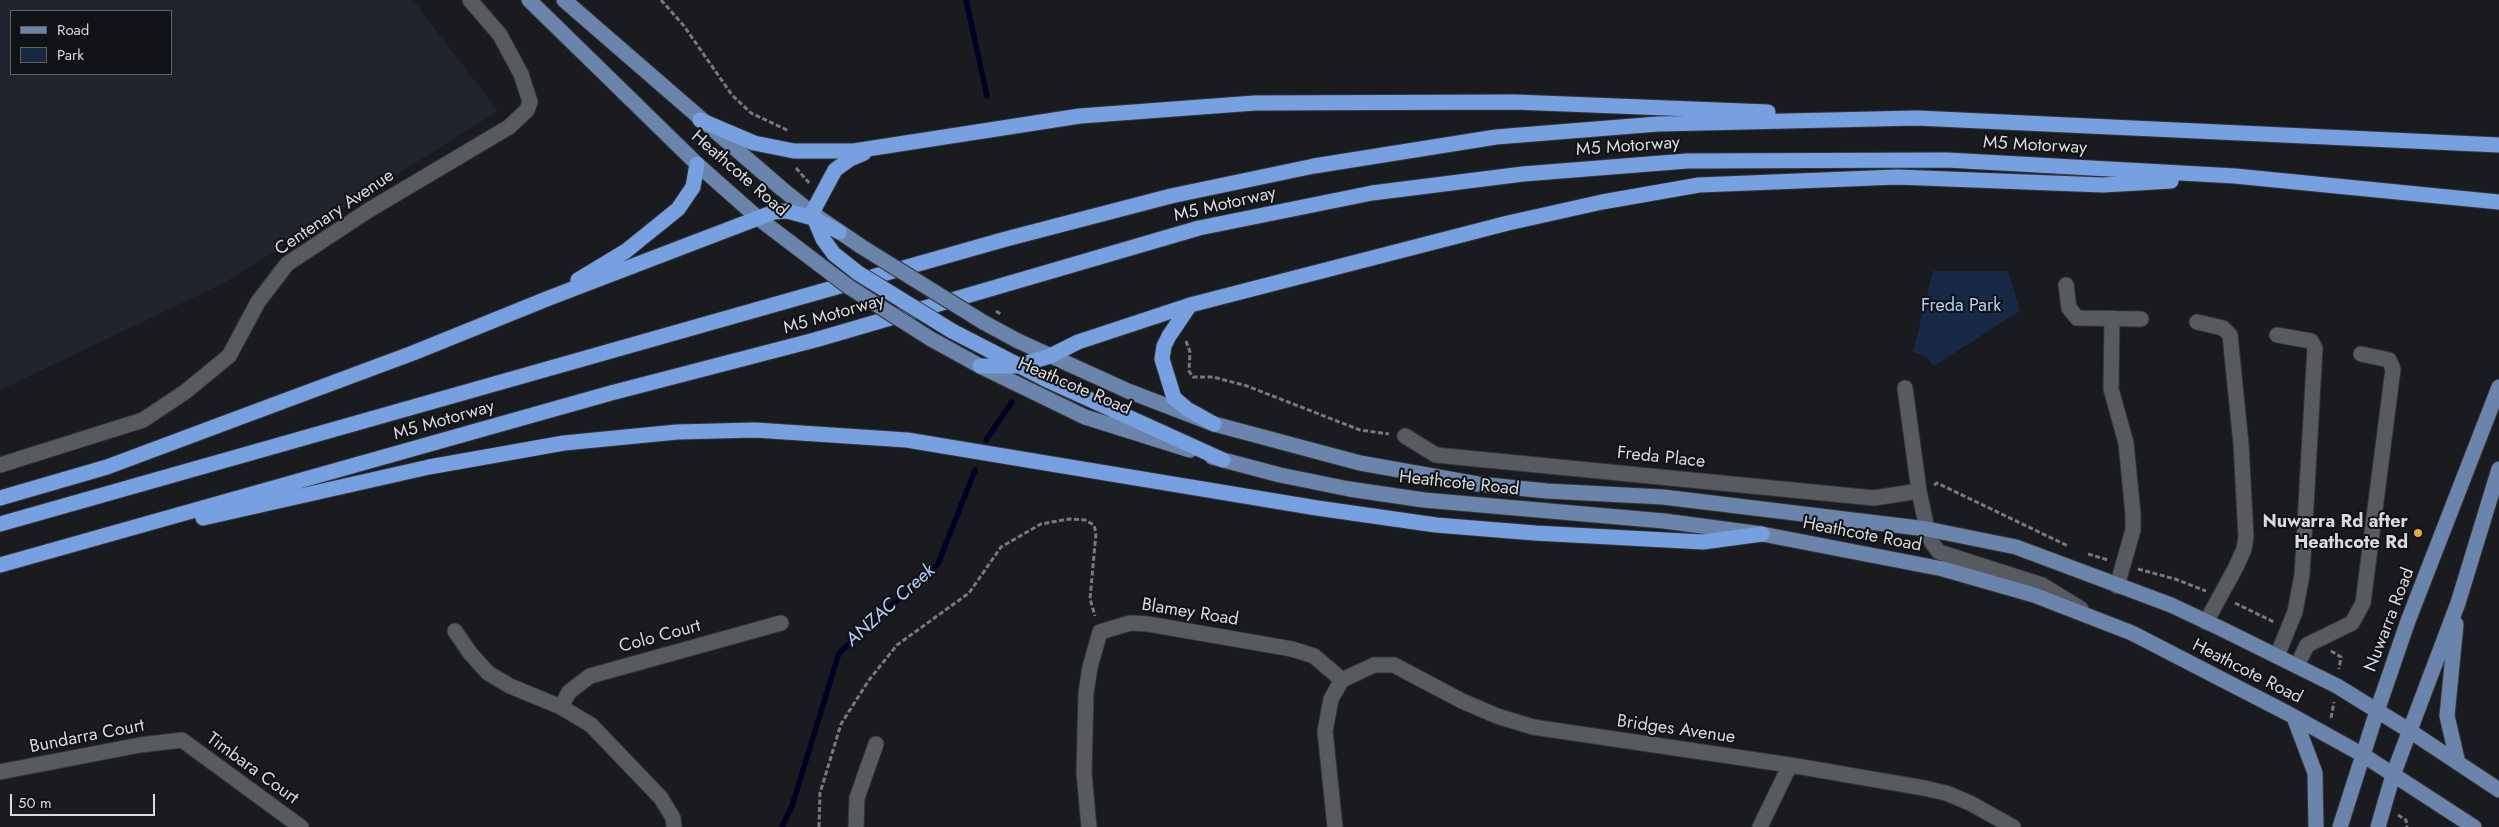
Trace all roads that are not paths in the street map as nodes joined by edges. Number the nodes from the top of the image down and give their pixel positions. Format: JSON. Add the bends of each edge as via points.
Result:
{"nodes":[{"id":1,"x":470,"y":0,"type":"edge"},
{"id":2,"x":529,"y":0,"type":"edge"},
{"id":3,"x":564,"y":0,"type":"edge"},
{"id":4,"x":1917,"y":118,"type":"junction"},
{"id":5,"x":700,"y":120,"type":"junction"},
{"id":6,"x":886,"y":145,"type":"junction"},
{"id":7,"x":2499,"y":145,"type":"edge"},
{"id":8,"x":697,"y":164,"type":"junction"},
{"id":9,"x":2235,"y":176,"type":"junction"},
{"id":10,"x":2499,"y":202,"type":"edge"},
{"id":11,"x":812,"y":215,"type":"junction"},
{"id":12,"x":758,"y":218,"type":"junction"},
{"id":13,"x":839,"y":232,"type":"joint"},
{"id":14,"x":2066,"y":285,"type":"dead end"},
{"id":15,"x":549,"y":298,"type":"junction"},
{"id":16,"x":1190,"y":305,"type":"junction"},
{"id":17,"x":2112,"y":318,"type":"junction"},
{"id":18,"x":2141,"y":319,"type":"dead end"},
{"id":19,"x":2197,"y":322,"type":"dead end"},
{"id":20,"x":2278,"y":334,"type":"dead end"},
{"id":21,"x":2361,"y":354,"type":"dead end"},
{"id":22,"x":1050,"y":356,"type":"junction"},
{"id":23,"x":1019,"y":365,"type":"junction"},
{"id":24,"x":980,"y":366,"type":"junction"},
{"id":25,"x":1905,"y":388,"type":"dead end"},
{"id":26,"x":2499,"y":388,"type":"edge"},
{"id":27,"x":1214,"y":424,"type":"junction"},
{"id":28,"x":1404,"y":436,"type":"road end"},
{"id":29,"x":1223,"y":460,"type":"junction"},
{"id":30,"x":0,"y":465,"type":"edge"},
{"id":31,"x":2499,"y":469,"type":"edge"},
{"id":32,"x":1919,"y":491,"type":"junction"},
{"id":33,"x":0,"y":498,"type":"edge"},
{"id":34,"x":0,"y":524,"type":"edge"},
{"id":35,"x":1927,"y":529,"type":"junction"},
{"id":36,"x":1762,"y":534,"type":"junction"},
{"id":37,"x":21,"y":559,"type":"junction"},
{"id":38,"x":0,"y":566,"type":"edge"},
{"id":39,"x":2117,"y":586,"type":"junction"},
{"id":40,"x":2458,"y":602,"type":"junction"},
{"id":41,"x":2098,"y":620,"type":"junction"},
{"id":42,"x":2206,"y":622,"type":"junction"},
{"id":43,"x":781,"y":623,"type":"dead end"},
{"id":44,"x":456,"y":631,"type":"dead end"},
{"id":45,"x":2277,"y":656,"type":"junction"},
{"id":46,"x":2296,"y":666,"type":"junction"},
{"id":47,"x":1342,"y":680,"type":"junction"},
{"id":48,"x":561,"y":707,"type":"junction"},
{"id":49,"x":2377,"y":710,"type":"junction"},
{"id":50,"x":2294,"y":717,"type":"junction"},
{"id":51,"x":2410,"y":730,"type":"junction"},
{"id":52,"x":182,"y":740,"type":"joint"},
{"id":53,"x":876,"y":744,"type":"dead end"},
{"id":54,"x":2363,"y":755,"type":"junction"},
{"id":55,"x":2458,"y":763,"type":"junction"},
{"id":56,"x":1790,"y":765,"type":"junction"},
{"id":57,"x":0,"y":772,"type":"edge"},
{"id":58,"x":2393,"y":775,"type":"junction"},
{"id":59,"x":2499,"y":790,"type":"edge"},
{"id":60,"x":300,"y":827,"type":"edge"},
{"id":61,"x":674,"y":827,"type":"edge"},
{"id":62,"x":856,"y":827,"type":"edge"},
{"id":63,"x":1089,"y":827,"type":"edge"},
{"id":64,"x":1335,"y":827,"type":"edge"},
{"id":65,"x":1760,"y":827,"type":"edge"},
{"id":66,"x":2013,"y":827,"type":"edge"},
{"id":67,"x":2316,"y":827,"type":"edge"},
{"id":68,"x":2340,"y":827,"type":"edge"},
{"id":69,"x":2378,"y":827,"type":"edge"},
{"id":70,"x":2474,"y":827,"type":"edge"}],
"edges":[{"from":1,"to":30,"type":"street","name":"Centenary Avenue","via":[[500,35],[521,74],[530,102],[527,110],[509,127],[369,210],[287,264],[258,302],[229,356],[144,420]]},
{"from":2,"to":8,"type":"main road","name":"Heathcote Road"},
{"from":3,"to":5,"type":"main road","name":"Heathcote Road"},
{"from":4,"to":6,"type":"highway","via":[[1515,102],[1255,103],[1080,116]]},
{"from":4,"to":7,"type":"highway","name":"M5 Motorway"},
{"from":4,"to":34,"type":"highway","name":"M5 Motorway","via":[[1658,124],[1496,138],[1314,166],[1190,192],[1006,238]]},
{"from":5,"to":6,"type":"highway","via":[[754,143],[794,152],[854,151]]},
{"from":5,"to":11,"type":"main road","name":"Heathcote Road"},
{"from":6,"to":11,"type":"highway","via":[[850,159],[835,170]]},
{"from":8,"to":12,"type":"main road","name":"Heathcote Road"},
{"from":8,"to":15,"type":"highway","via":[[693,187],[678,209],[626,252]]},
{"from":9,"to":10,"type":"highway","name":"M5 Motorway"},
{"from":9,"to":16,"type":"highway","via":[[2103,185],[1896,177],[1699,185],[1508,223]]},
{"from":9,"to":37,"type":"highway","name":"M5 Motorway","via":[[1947,160],[1687,161],[1523,174],[1372,193],[1199,228],[815,340],[611,393]]},
{"from":11,"to":12,"type":"highway","via":[[787,211]]},
{"from":11,"to":13,"type":"highway"},
{"from":11,"to":23,"type":"highway","bridge":true,"via":[[834,254],[858,272],[952,331]]},
{"from":12,"to":15,"type":"highway"},
{"from":12,"to":24,"type":"main road","name":"Heathcote Road","bridge":true,"via":[[849,287]]},
{"from":13,"to":22,"type":"main road","name":"Heathcote Road","bridge":true,"via":[[983,322]]},
{"from":14,"to":17,"type":"street","via":[[2069,308],[2077,318]]},
{"from":15,"to":33,"type":"highway","via":[[413,353],[116,463]]},
{"from":16,"to":22,"type":"highway","via":[[1078,342]]},
{"from":16,"to":27,"type":"highway","via":[[1168,336],[1162,359],[1174,398]]},
{"from":17,"to":18,"type":"street"},
{"from":17,"to":39,"type":"street","via":[[2111,389],[2126,443],[2133,514],[2133,530]]},
{"from":19,"to":42,"type":"street","via":[[2223,328],[2230,335],[2246,537],[2236,567]]},
{"from":20,"to":45,"type":"street","via":[[2311,341],[2315,348],[2302,575],[2295,612]]},
{"from":21,"to":46,"type":"street","via":[[2390,360],[2393,369],[2363,603],[2352,622],[2307,645]]},
{"from":22,"to":23,"type":"highway"},
{"from":22,"to":27,"type":"main road","name":"Heathcote Road"},
{"from":23,"to":24,"type":"highway"},
{"from":23,"to":29,"type":"highway"},
{"from":24,"to":29,"type":"main road","name":"Heathcote Road","via":[[1085,417]]},
{"from":25,"to":32,"type":"street"},
{"from":26,"to":49,"type":"main road","name":"Nuwarra Road","via":[[2408,621]]},
{"from":27,"to":35,"type":"main road","name":"Heathcote Road","via":[[1360,464],[1478,484],[1663,497]]},
{"from":28,"to":32,"type":"street","name":"Freda Place","via":[[1436,455],[1874,498]]},
{"from":29,"to":36,"type":"main road","name":"Heathcote Road","via":[[1349,489],[1424,500],[1664,521]]},
{"from":31,"to":40,"type":"main road"},
{"from":32,"to":35,"type":"street"},
{"from":35,"to":39,"type":"main road","name":"Heathcote Road","via":[[2016,547]]},
{"from":35,"to":41,"type":"street","via":[[1939,552],[2042,585]]},
{"from":36,"to":37,"type":"highway","via":[[1703,542],[1535,534],[1436,524],[1317,508],[916,441],[755,430],[633,435],[429,466]]},
{"from":36,"to":41,"type":"main road","name":"Heathcote Road","via":[[1943,569],[2034,595]]},
{"from":37,"to":38,"type":"highway","name":"M5 Motorway"},
{"from":39,"to":42,"type":"main road","name":"Heathcote Road"},
{"from":40,"to":51,"type":"main road"},
{"from":40,"to":55,"type":"main road","via":[[2447,716]]},
{"from":41,"to":50,"type":"main road","name":"Heathcote Road","via":[[2132,634]]},
{"from":42,"to":45,"type":"main road","name":"Heathcote Road"},
{"from":43,"to":48,"type":"street","name":"Colo Court","via":[[590,676],[569,692]]},
{"from":44,"to":48,"type":"street","via":[[488,673]]},
{"from":45,"to":46,"type":"main road","name":"Heathcote Road"},
{"from":46,"to":49,"type":"main road","name":"Heathcote Road"},
{"from":47,"to":56,"type":"street","name":"Bridges Avenue","via":[[1374,665],[1394,665],[1462,701],[1497,716],[1533,726]]},
{"from":47,"to":63,"type":"street","name":"Blamey Road","via":[[1314,656],[1292,648],[1148,624],[1130,623],[1100,632],[1086,693],[1084,773]]},
{"from":47,"to":64,"type":"street","via":[[1331,699],[1325,731]]},
{"from":48,"to":61,"type":"street","via":[[591,725],[655,792],[674,818]]},
{"from":49,"to":51,"type":"main road","name":"Heathcote Road"},
{"from":49,"to":54,"type":"main road","name":"Nuwarra Road"},
{"from":50,"to":54,"type":"main road","name":"Heathcote Road"},
{"from":50,"to":67,"type":"main road","via":[[2315,773]]},
{"from":51,"to":55,"type":"main road","name":"Heathcote Road"},
{"from":51,"to":58,"type":"main road"},
{"from":52,"to":57,"type":"street","name":"Bundarra Court","via":[[140,744]]},
{"from":52,"to":60,"type":"street","name":"Timbara Court"},
{"from":53,"to":62,"type":"street","via":[[857,798]]},
{"from":54,"to":58,"type":"main road","name":"Heathcote Road"},
{"from":54,"to":68,"type":"main road","name":"Nuwarra Road"},
{"from":55,"to":59,"type":"main road","name":"Heathcote Road"},
{"from":56,"to":65,"type":"street"},
{"from":56,"to":66,"type":"street","name":"Bridges Avenue","via":[[1946,793]]},
{"from":58,"to":69,"type":"main road"},
{"from":58,"to":70,"type":"main road","name":"Heathcote Road"}]}
